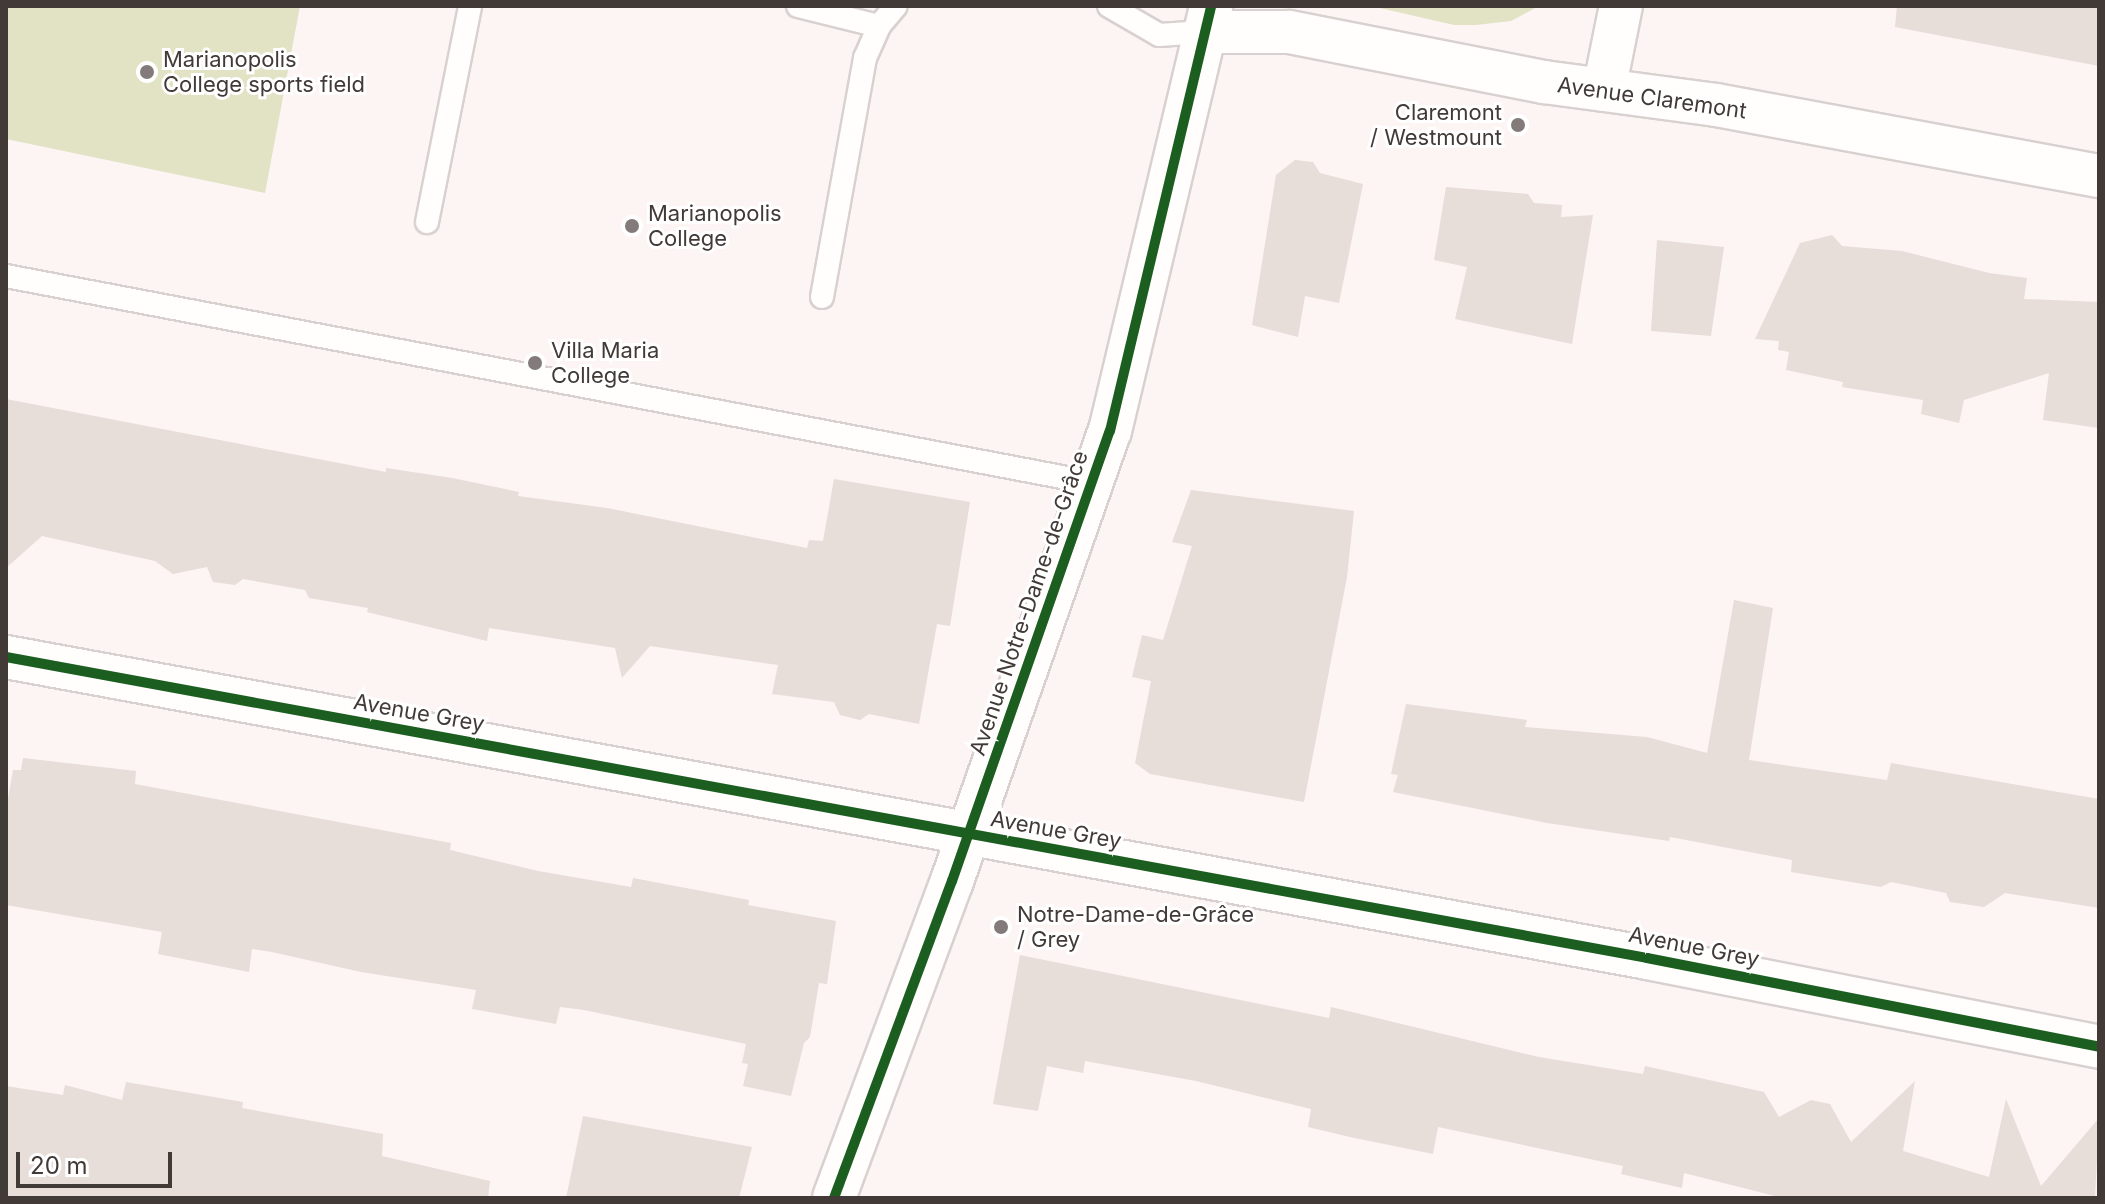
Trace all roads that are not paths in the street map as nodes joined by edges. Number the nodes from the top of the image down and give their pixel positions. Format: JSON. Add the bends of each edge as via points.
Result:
{"nodes":[{"id":1,"x":470,"y":6,"type":"edge"},
{"id":2,"x":798,"y":6,"type":"edge"},
{"id":3,"x":896,"y":6,"type":"edge"},
{"id":4,"x":1109,"y":6,"type":"edge"},
{"id":5,"x":1621,"y":6,"type":"edge"},
{"id":6,"x":1208,"y":19,"type":"edge"},
{"id":7,"x":879,"y":26,"type":"junction"},
{"id":8,"x":1604,"y":90,"type":"junction"},
{"id":9,"x":2099,"y":176,"type":"edge"},
{"id":10,"x":427,"y":222,"type":"dead end"},
{"id":11,"x":6,"y":276,"type":"edge"},
{"id":12,"x":822,"y":297,"type":"dead end"},
{"id":13,"x":1093,"y":483,"type":"junction"},
{"id":14,"x":6,"y":657,"type":"edge"},
{"id":15,"x":968,"y":835,"type":"junction"},
{"id":16,"x":2099,"y":1047,"type":"edge"},
{"id":17,"x":834,"y":1198,"type":"edge"}],
"edges":[{"from":1,"to":10,"type":"lane"},
{"from":2,"to":7,"type":"lane"},
{"from":3,"to":7,"type":"lane"},
{"from":4,"to":6,"type":"lane","via":[[1159,35]]},
{"from":5,"to":8,"type":"street"},
{"from":6,"to":8,"type":"street","name":"Avenue Claremont"},
{"from":6,"to":13,"type":"street","name":"Avenue Notre-Dame-de-Grâce","via":[[1119,401]]},
{"from":7,"to":12,"type":"lane","via":[[865,58]]},
{"from":8,"to":9,"type":"street","name":"Avenue Claremont","via":[[1716,105]]},
{"from":11,"to":13,"type":"lane"},
{"from":13,"to":15,"type":"street","name":"Avenue Notre-Dame-de-Grâce"},
{"from":14,"to":15,"type":"street","name":"Avenue Grey"},
{"from":15,"to":16,"type":"street","name":"Avenue Grey","via":[[1647,958]]},
{"from":15,"to":17,"type":"street","name":"Avenue Notre-Dame-de-Grâce"}]}
